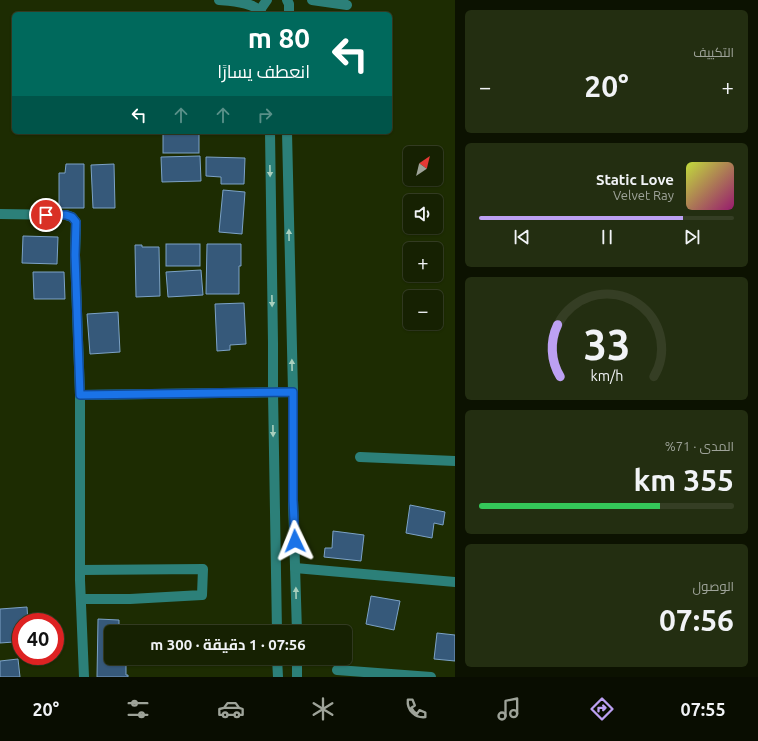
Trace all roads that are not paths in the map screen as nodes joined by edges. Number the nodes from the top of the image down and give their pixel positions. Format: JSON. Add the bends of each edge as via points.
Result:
{"nodes":[{"id":1,"x":219,"y":0,"type":"edge"},
{"id":2,"x":267,"y":0,"type":"edge"},
{"id":3,"x":287,"y":0,"type":"edge"},
{"id":4,"x":312,"y":0,"type":"edge"},
{"id":5,"x":347,"y":5,"type":"dead end"},
{"id":6,"x":261,"y":12,"type":"edge"},
{"id":7,"x":289,"y":12,"type":"edge"},
{"id":8,"x":270,"y":134,"type":"edge"},
{"id":9,"x":287,"y":134,"type":"edge"},
{"id":10,"x":0,"y":214,"type":"edge"},
{"id":11,"x":273,"y":392,"type":"junction"},
{"id":12,"x":293,"y":392,"type":"junction"},
{"id":13,"x":80,"y":395,"type":"junction"},
{"id":14,"x":360,"y":458,"type":"dead end"},
{"id":15,"x":455,"y":461,"type":"edge"},
{"id":16,"x":296,"y":568,"type":"junction"},
{"id":17,"x":80,"y":570,"type":"junction"},
{"id":18,"x":455,"y":582,"type":"edge"},
{"id":19,"x":81,"y":599,"type":"junction"},
{"id":20,"x":277,"y":625,"type":"edge"},
{"id":21,"x":296,"y":625,"type":"edge"},
{"id":22,"x":277,"y":665,"type":"edge"},
{"id":23,"x":297,"y":665,"type":"edge"},
{"id":24,"x":337,"y":670,"type":"dead end"},
{"id":25,"x":84,"y":677,"type":"edge"},
{"id":26,"x":278,"y":677,"type":"edge"},
{"id":27,"x":297,"y":677,"type":"edge"},
{"id":28,"x":431,"y":677,"type":"edge"}],
"edges":[{"from":1,"to":6,"type":"street","via":[[249,4]]},
{"from":2,"to":6,"type":"street"},
{"from":3,"to":7,"type":"street"},
{"from":4,"to":5,"type":"street"},
{"from":8,"to":11,"type":"street","one_way":true},
{"from":12,"to":9,"type":"street","one_way":true},
{"from":10,"to":13,"type":"street","via":[[66,215],[76,222]]},
{"from":11,"to":12,"type":"street"},
{"from":11,"to":13,"type":"street"},
{"from":11,"to":20,"type":"street","one_way":true},
{"from":12,"to":16,"type":"street"},
{"from":13,"to":17,"type":"street"},
{"from":14,"to":15,"type":"street"},
{"from":16,"to":18,"type":"street"},
{"from":21,"to":16,"type":"street","one_way":true},
{"from":17,"to":19,"type":"street"},
{"from":17,"to":19,"type":"street","via":[[203,569],[202,595],[130,600]]},
{"from":19,"to":25,"type":"street"},
{"from":22,"to":26,"type":"street"},
{"from":23,"to":27,"type":"street"},
{"from":24,"to":28,"type":"street"}]}
